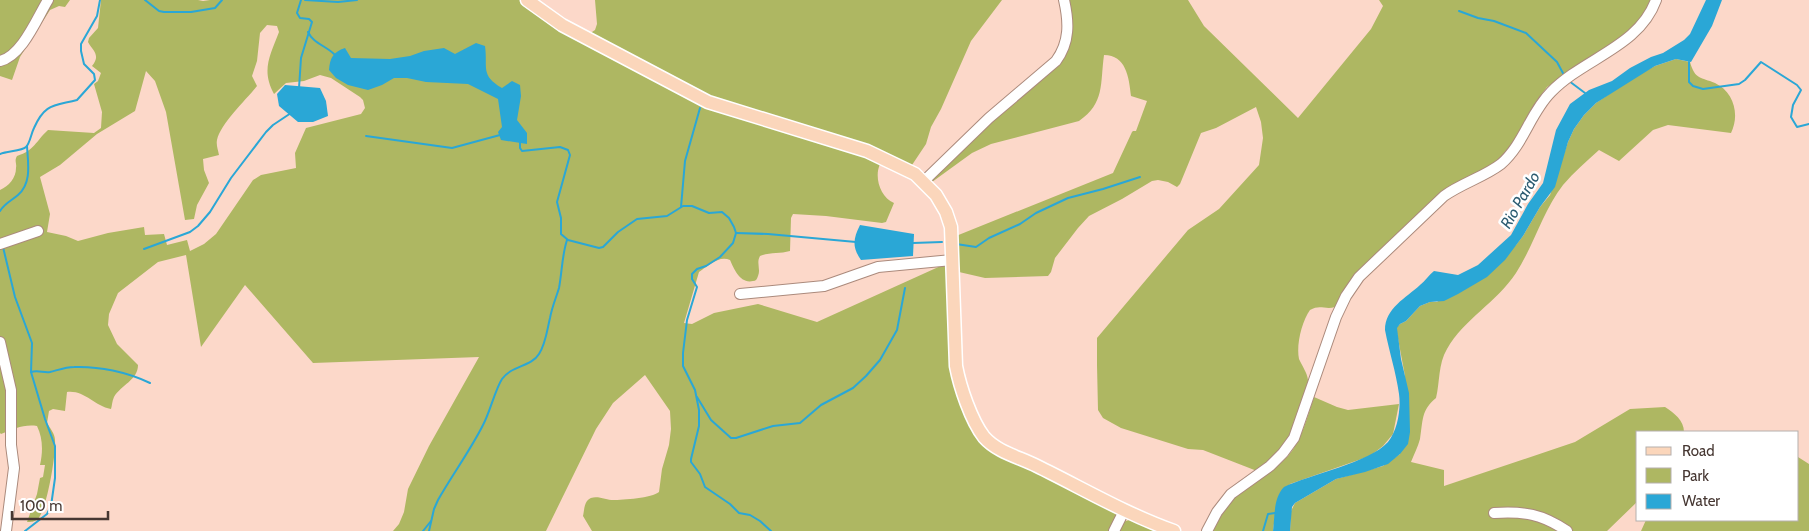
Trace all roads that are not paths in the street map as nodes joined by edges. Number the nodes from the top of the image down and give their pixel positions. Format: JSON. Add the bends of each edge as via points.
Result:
{"nodes":[{"id":1,"x":48,"y":0,"type":"edge"},
{"id":2,"x":527,"y":0,"type":"edge"},
{"id":3,"x":1064,"y":0,"type":"edge"},
{"id":4,"x":1656,"y":0,"type":"edge"},
{"id":5,"x":0,"y":60,"type":"edge"},
{"id":6,"x":924,"y":181,"type":"junction"},
{"id":7,"x":38,"y":231,"type":"dead end"},
{"id":8,"x":0,"y":244,"type":"edge"},
{"id":9,"x":952,"y":249,"type":"junction"},
{"id":10,"x":740,"y":294,"type":"dead end"},
{"id":11,"x":0,"y":342,"type":"edge"},
{"id":12,"x":1124,"y":511,"type":"junction"},
{"id":13,"x":1494,"y":513,"type":"dead end"},
{"id":14,"x":6,"y":531,"type":"edge"},
{"id":15,"x":1114,"y":531,"type":"edge"},
{"id":16,"x":1174,"y":531,"type":"edge"},
{"id":17,"x":1207,"y":531,"type":"edge"},
{"id":18,"x":1567,"y":531,"type":"edge"}],
"edges":[{"from":1,"to":5,"type":"street","via":[[18,48],[10,57]]},
{"from":2,"to":6,"type":"main road","via":[[562,25],[693,96],[867,151],[909,170]]},
{"from":3,"to":6,"type":"street","via":[[1068,29],[1056,61],[995,113]]},
{"from":4,"to":17,"type":"street","via":[[1650,15],[1634,33],[1551,92],[1505,159],[1494,169],[1444,196],[1359,277],[1336,317],[1294,438],[1270,466],[1226,500]]},
{"from":6,"to":9,"type":"main road","via":[[946,212]]},
{"from":7,"to":8,"type":"street"},
{"from":9,"to":10,"type":"street","via":[[878,267],[824,286]]},
{"from":9,"to":12,"type":"main road","via":[[956,366],[981,432],[1000,449]]},
{"from":11,"to":14,"type":"street","via":[[11,390],[14,468]]},
{"from":12,"to":15,"type":"street"},
{"from":12,"to":16,"type":"main road"},
{"from":13,"to":18,"type":"street","via":[[1532,514]]}]}
